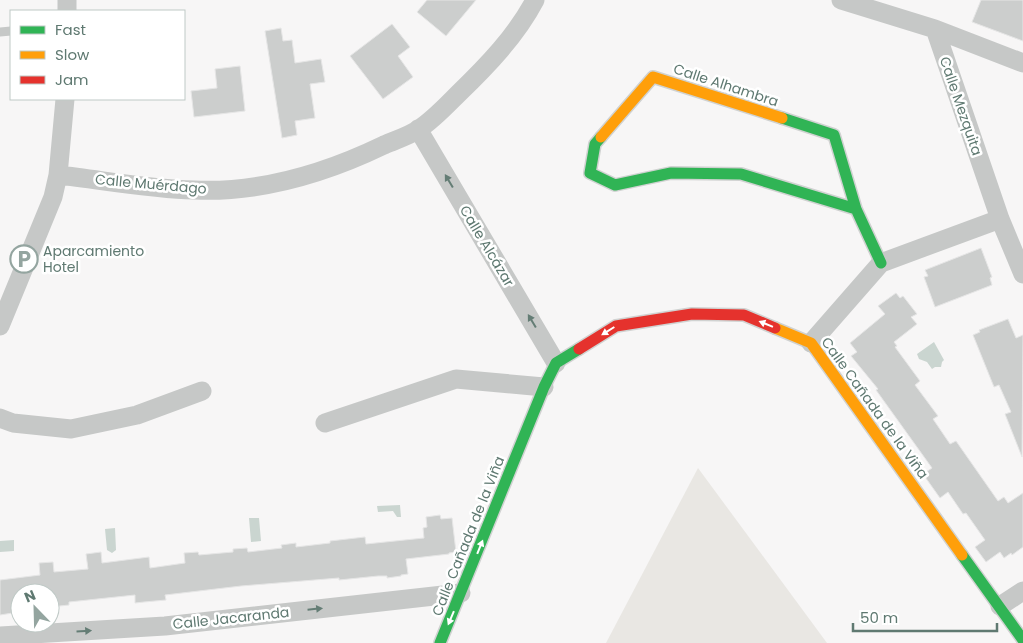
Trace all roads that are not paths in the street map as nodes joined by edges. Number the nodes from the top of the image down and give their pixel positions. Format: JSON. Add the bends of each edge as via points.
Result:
{"nodes":[{"id":1,"x":535,"y":0,"type":"edge"},
{"id":2,"x":841,"y":0,"type":"edge"},
{"id":3,"x":935,"y":29,"type":"junction"},
{"id":4,"x":1023,"y":63,"type":"edge"},
{"id":5,"x":65,"y":100,"type":"edge"},
{"id":6,"x":418,"y":130,"type":"junction"},
{"id":7,"x":58,"y":175,"type":"junction"},
{"id":8,"x":856,"y":209,"type":"junction"},
{"id":9,"x":1000,"y":219,"type":"junction"},
{"id":10,"x":881,"y":263,"type":"junction"},
{"id":11,"x":1023,"y":274,"type":"edge"},
{"id":12,"x":0,"y":326,"type":"edge"},
{"id":13,"x":812,"y":343,"type":"junction"},
{"id":14,"x":556,"y":363,"type":"junction"},
{"id":15,"x":544,"y":387,"type":"junction"},
{"id":16,"x":202,"y":391,"type":"dead end"},
{"id":17,"x":0,"y":418,"type":"edge"},
{"id":18,"x":325,"y":423,"type":"dead end"},
{"id":19,"x":1023,"y":591,"type":"edge"},
{"id":20,"x":461,"y":593,"type":"junction"},
{"id":21,"x":1000,"y":606,"type":"junction"},
{"id":22,"x":166,"y":634,"type":"edge"},
{"id":23,"x":0,"y":636,"type":"edge"},
{"id":24,"x":1023,"y":640,"type":"edge"},
{"id":25,"x":440,"y":643,"type":"edge"}],
"edges":[{"from":1,"to":6,"type":"street","name":"Calle Muérdago","via":[[489,63]]},
{"from":2,"to":3,"type":"street"},
{"from":3,"to":4,"type":"street"},
{"from":3,"to":9,"type":"street","name":"Calle Mezquita"},
{"from":5,"to":7,"type":"street"},
{"from":6,"to":7,"type":"street","name":"Calle Muérdago","via":[[337,166],[291,179],[240,188],[195,190]]},
{"from":14,"to":6,"type":"street","name":"Calle Alcázar","one_way":true},
{"from":7,"to":12,"type":"street","via":[[49,209]]},
{"from":8,"to":8,"type":"street","name":"Calle Alhambra","via":[[834,135],[652,77],[596,144],[590,173],[615,185],[672,173],[741,174]]},
{"from":8,"to":10,"type":"street","name":"Calle Alhambra"},
{"from":9,"to":10,"type":"street"},
{"from":9,"to":11,"type":"street","name":"Calle Mezquita"},
{"from":10,"to":13,"type":"street"},
{"from":13,"to":14,"type":"street","name":"Calle Cañada de la Viña","one_way":true,"via":[[744,315],[692,314],[616,326]]},
{"from":13,"to":21,"type":"street","name":"Calle Cañada de la Viña"},
{"from":14,"to":15,"type":"street","name":"Calle Cañada de la Viña"},
{"from":15,"to":18,"type":"street","via":[[456,379]]},
{"from":20,"to":15,"type":"street","name":"Calle Cañada de la Viña","one_way":true},
{"from":16,"to":17,"type":"street","via":[[137,415],[71,429],[13,423]]},
{"from":19,"to":21,"type":"street"},
{"from":22,"to":20,"type":"street","name":"Calle Jacaranda","one_way":true},
{"from":20,"to":25,"type":"street","name":"Calle Cañada de la Viña","one_way":true},
{"from":21,"to":24,"type":"street","name":"Calle Cañada de la Viña"},
{"from":23,"to":22,"type":"street","name":"Calle Jacaranda","one_way":true}]}
